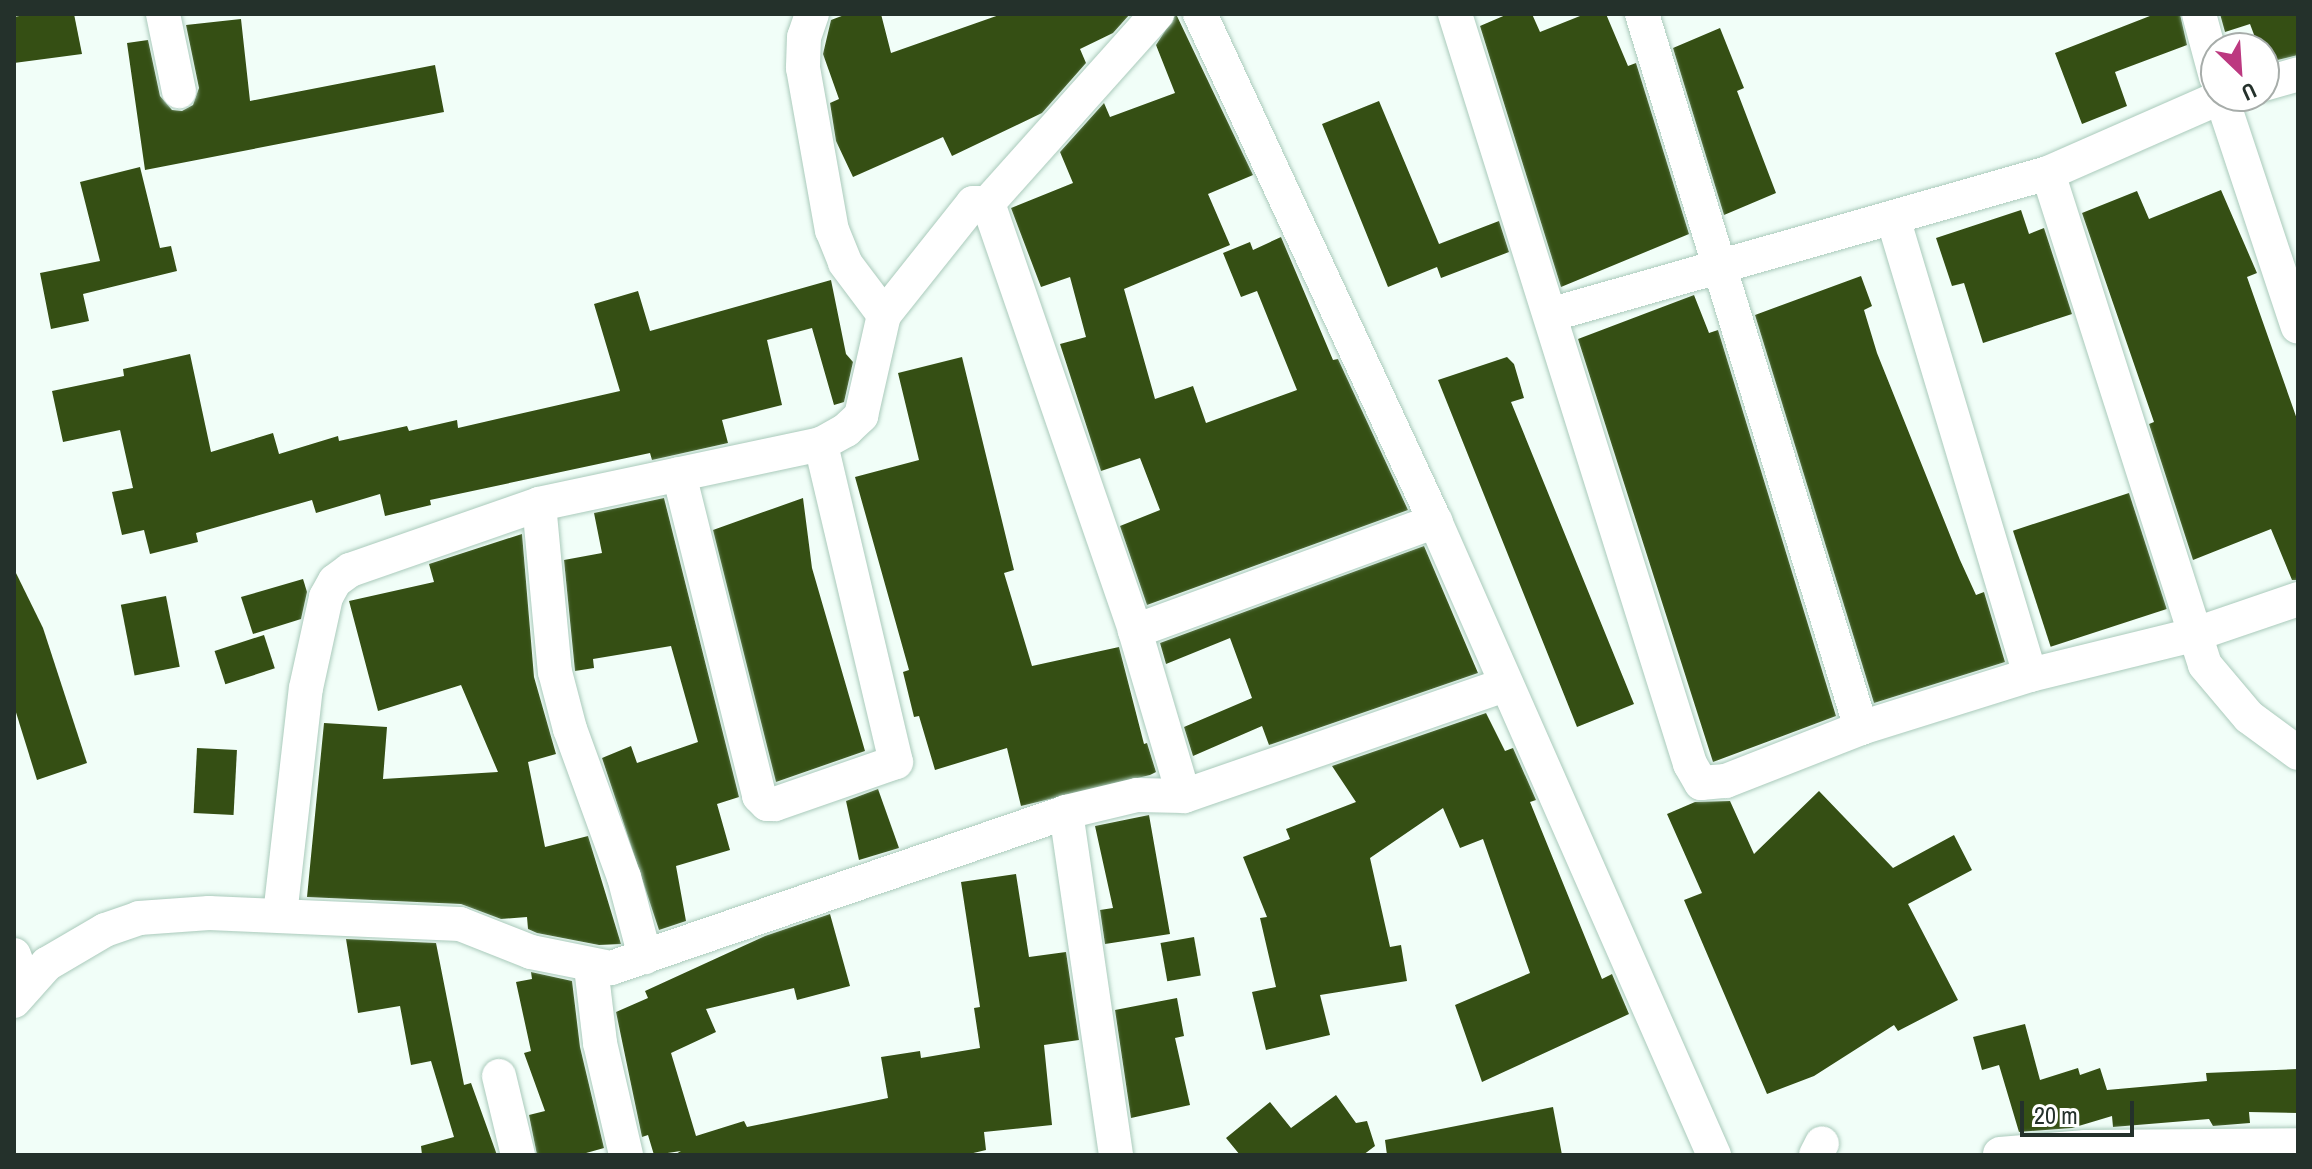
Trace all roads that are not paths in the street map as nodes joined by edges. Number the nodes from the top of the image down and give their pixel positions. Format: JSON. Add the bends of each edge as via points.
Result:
{"nodes":[{"id":1,"x":163,"y":14,"type":"edge"},
{"id":2,"x":812,"y":14,"type":"edge"},
{"id":3,"x":1157,"y":14,"type":"edge"},
{"id":4,"x":1200,"y":14,"type":"edge"},
{"id":5,"x":1455,"y":14,"type":"edge"},
{"id":6,"x":1642,"y":14,"type":"edge"},
{"id":7,"x":179,"y":91,"type":"dead end"},
{"id":8,"x":2200,"y":106,"type":"edge"},
{"id":9,"x":2227,"y":112,"type":"edge"},
{"id":10,"x":2048,"y":173,"type":"junction"},
{"id":11,"x":988,"y":203,"type":"junction"},
{"id":12,"x":1893,"y":218,"type":"junction"},
{"id":13,"x":1716,"y":267,"type":"junction"},
{"id":14,"x":1553,"y":314,"type":"junction"},
{"id":15,"x":884,"y":315,"type":"junction"},
{"id":16,"x":2298,"y":327,"type":"edge"},
{"id":17,"x":821,"y":444,"type":"junction"},
{"id":18,"x":679,"y":474,"type":"junction"},
{"id":19,"x":539,"y":504,"type":"junction"},
{"id":20,"x":1435,"y":521,"type":"junction"},
{"id":21,"x":2298,"y":599,"type":"edge"},
{"id":22,"x":1135,"y":631,"type":"junction"},
{"id":23,"x":2193,"y":635,"type":"junction"},
{"id":24,"x":2030,"y":675,"type":"junction"},
{"id":25,"x":1505,"y":685,"type":"junction"},
{"id":26,"x":1861,"y":728,"type":"junction"},
{"id":27,"x":2298,"y":753,"type":"edge"},
{"id":28,"x":1184,"y":796,"type":"junction"},
{"id":29,"x":1066,"y":812,"type":"junction"},
{"id":30,"x":280,"y":915,"type":"junction"},
{"id":31,"x":645,"y":957,"type":"junction"},
{"id":32,"x":591,"y":967,"type":"junction"},
{"id":33,"x":18,"y":981,"type":"edge"},
{"id":34,"x":499,"y":1076,"type":"dead end"},
{"id":35,"x":2298,"y":1145,"type":"edge"},
{"id":36,"x":2000,"y":1154,"type":"edge"},
{"id":37,"x":518,"y":1155,"type":"edge"},
{"id":38,"x":626,"y":1155,"type":"edge"},
{"id":39,"x":1116,"y":1155,"type":"edge"},
{"id":40,"x":1714,"y":1155,"type":"edge"}],
"edges":[{"from":1,"to":7,"type":"street"},
{"from":2,"to":15,"type":"street","via":[[804,37],[803,68],[832,230],[845,263]]},
{"from":3,"to":11,"type":"street"},
{"from":4,"to":20,"type":"street"},
{"from":5,"to":14,"type":"street"},
{"from":6,"to":13,"type":"street"},
{"from":8,"to":10,"type":"street"},
{"from":9,"to":16,"type":"street"},
{"from":10,"to":12,"type":"street"},
{"from":10,"to":23,"type":"street"},
{"from":11,"to":15,"type":"street","via":[[973,203]]},
{"from":11,"to":22,"type":"street"},
{"from":12,"to":13,"type":"street"},
{"from":12,"to":24,"type":"street"},
{"from":13,"to":14,"type":"street"},
{"from":13,"to":26,"type":"street"},
{"from":14,"to":26,"type":"street","via":[[1694,774],[1701,783],[1726,781]]},
{"from":15,"to":17,"type":"street","via":[[861,416]]},
{"from":17,"to":18,"type":"street"},
{"from":17,"to":18,"type":"street","via":[[897,756],[894,765],[775,804],[759,796]]},
{"from":18,"to":19,"type":"street"},
{"from":19,"to":30,"type":"street","via":[[350,570],[335,581],[326,597],[306,688]]},
{"from":19,"to":31,"type":"street","via":[[555,672],[629,892]]},
{"from":20,"to":22,"type":"street"},
{"from":20,"to":25,"type":"street"},
{"from":21,"to":23,"type":"street"},
{"from":22,"to":28,"type":"street"},
{"from":23,"to":24,"type":"street"},
{"from":23,"to":27,"type":"street","via":[[2205,665],[2229,698]]},
{"from":24,"to":26,"type":"street"},
{"from":25,"to":28,"type":"street"},
{"from":25,"to":40,"type":"street","via":[[1636,969]]},
{"from":28,"to":29,"type":"street","via":[[1137,795]]},
{"from":29,"to":31,"type":"street"},
{"from":29,"to":39,"type":"street"},
{"from":30,"to":32,"type":"street","via":[[460,924]]},
{"from":30,"to":33,"type":"street","via":[[139,918],[105,930]]},
{"from":31,"to":32,"type":"street","via":[[611,968]]},
{"from":32,"to":38,"type":"street","via":[[600,1043]]},
{"from":34,"to":37,"type":"street"},
{"from":35,"to":36,"type":"street","via":[[2086,1147]]}]}
